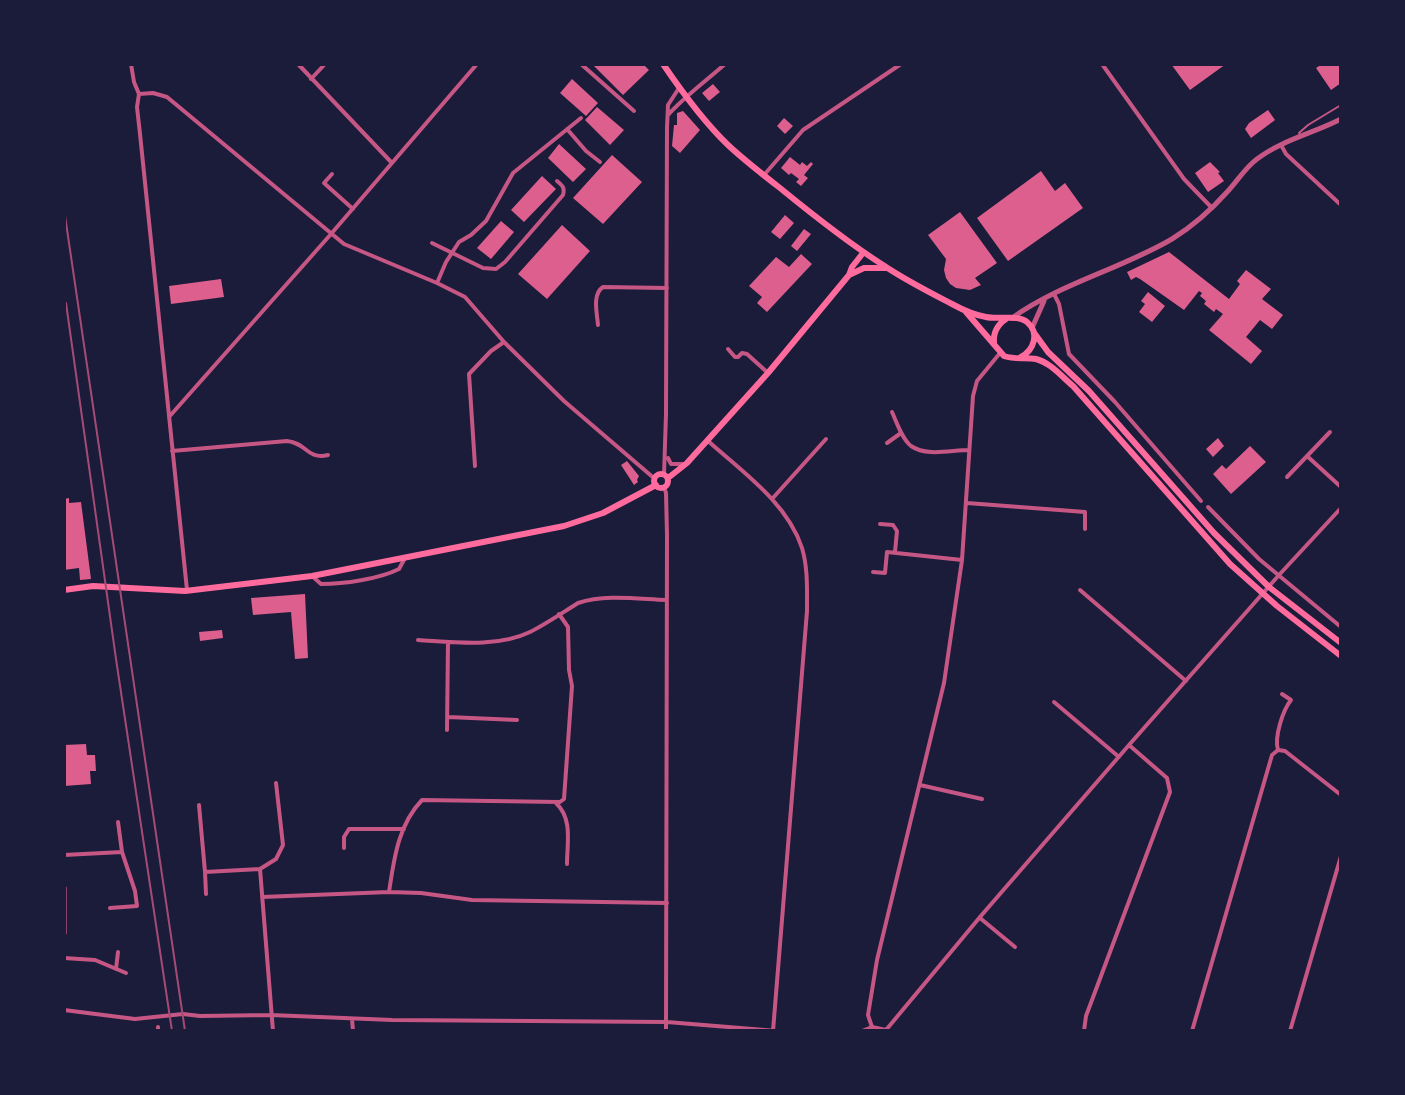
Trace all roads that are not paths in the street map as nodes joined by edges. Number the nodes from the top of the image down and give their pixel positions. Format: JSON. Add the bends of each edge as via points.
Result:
{"nodes":[{"id":1,"x":131,"y":64,"type":"edge"},
{"id":2,"x":298,"y":64,"type":"edge"},
{"id":3,"x":325,"y":64,"type":"edge"},
{"id":4,"x":477,"y":64,"type":"edge"},
{"id":5,"x":581,"y":64,"type":"edge"},
{"id":6,"x":663,"y":64,"type":"edge"},
{"id":7,"x":725,"y":64,"type":"edge"},
{"id":8,"x":901,"y":64,"type":"edge"},
{"id":9,"x":1102,"y":64,"type":"edge"},
{"id":10,"x":311,"y":79,"type":"junction"},
{"id":11,"x":679,"y":88,"type":"junction"},
{"id":12,"x":139,"y":94,"type":"junction"},
{"id":13,"x":687,"y":98,"type":"junction"},
{"id":14,"x":1341,"y":105,"type":"edge"},
{"id":15,"x":634,"y":111,"type":"dead end"},
{"id":16,"x":668,"y":115,"type":"junction"},
{"id":17,"x":581,"y":118,"type":"dead end"},
{"id":18,"x":1341,"y":119,"type":"edge"},
{"id":19,"x":1334,"y":123,"type":"junction"},
{"id":20,"x":1341,"y":126,"type":"edge"},
{"id":21,"x":567,"y":129,"type":"junction"},
{"id":22,"x":1301,"y":137,"type":"junction"},
{"id":23,"x":1281,"y":145,"type":"junction"},
{"id":24,"x":600,"y":162,"type":"dead end"},
{"id":25,"x":392,"y":163,"type":"junction"},
{"id":26,"x":332,"y":174,"type":"dead end"},
{"id":27,"x":764,"y":175,"type":"junction"},
{"id":28,"x":557,"y":181,"type":"dead end"},
{"id":29,"x":1341,"y":205,"type":"edge"},
{"id":30,"x":1212,"y":208,"type":"junction"},
{"id":31,"x":353,"y":209,"type":"junction"},
{"id":32,"x":331,"y":234,"type":"junction"},
{"id":33,"x":432,"y":243,"type":"dead end"},
{"id":34,"x":453,"y":253,"type":"junction"},
{"id":35,"x":863,"y":253,"type":"junction"},
{"id":36,"x":886,"y":268,"type":"junction"},
{"id":37,"x":849,"y":275,"type":"junction"},
{"id":38,"x":437,"y":283,"type":"junction"},
{"id":39,"x":667,"y":288,"type":"junction"},
{"id":40,"x":1054,"y":294,"type":"junction"},
{"id":41,"x":1044,"y":300,"type":"junction"},
{"id":42,"x":966,"y":312,"type":"junction"},
{"id":43,"x":1009,"y":318,"type":"junction"},
{"id":44,"x":598,"y":325,"type":"dead end"},
{"id":45,"x":1033,"y":329,"type":"junction"},
{"id":46,"x":504,"y":342,"type":"junction"},
{"id":47,"x":728,"y":349,"type":"dead end"},
{"id":48,"x":998,"y":350,"type":"junction"},
{"id":49,"x":1021,"y":357,"type":"junction"},
{"id":50,"x":768,"y":373,"type":"junction"},
{"id":51,"x":892,"y":412,"type":"dead end"},
{"id":52,"x":169,"y":417,"type":"junction"},
{"id":53,"x":1330,"y":432,"type":"dead end"},
{"id":54,"x":901,"y":433,"type":"junction"},
{"id":55,"x":826,"y":439,"type":"dead end"},
{"id":56,"x":707,"y":440,"type":"junction"},
{"id":57,"x":887,"y":443,"type":"dead end"},
{"id":58,"x":969,"y":450,"type":"junction"},
{"id":59,"x":172,"y":451,"type":"junction"},
{"id":60,"x":666,"y":452,"type":"junction"},
{"id":61,"x":328,"y":455,"type":"dead end"},
{"id":62,"x":1307,"y":456,"type":"junction"},
{"id":63,"x":687,"y":463,"type":"junction"},
{"id":64,"x":475,"y":466,"type":"dead end"},
{"id":65,"x":666,"y":476,"type":"junction"},
{"id":66,"x":1287,"y":477,"type":"dead end"},
{"id":67,"x":658,"y":484,"type":"junction"},
{"id":68,"x":1341,"y":487,"type":"edge"},
{"id":69,"x":772,"y":499,"type":"junction"},
{"id":70,"x":1201,"y":501,"type":"dead end"},
{"id":71,"x":967,"y":503,"type":"junction"},
{"id":72,"x":1208,"y":507,"type":"dead end"},
{"id":73,"x":1341,"y":508,"type":"edge"},
{"id":74,"x":880,"y":524,"type":"dead end"},
{"id":75,"x":1085,"y":529,"type":"dead end"},
{"id":76,"x":895,"y":552,"type":"junction"},
{"id":77,"x":406,"y":556,"type":"junction"},
{"id":78,"x":962,"y":560,"type":"junction"},
{"id":79,"x":873,"y":572,"type":"dead end"},
{"id":80,"x":1279,"y":575,"type":"junction"},
{"id":81,"x":312,"y":576,"type":"junction"},
{"id":82,"x":1269,"y":587,"type":"junction"},
{"id":83,"x":67,"y":588,"type":"edge"},
{"id":84,"x":1080,"y":590,"type":"dead end"},
{"id":85,"x":187,"y":591,"type":"junction"},
{"id":86,"x":1263,"y":593,"type":"junction"},
{"id":87,"x":666,"y":600,"type":"junction"},
{"id":88,"x":559,"y":614,"type":"junction"},
{"id":89,"x":1341,"y":627,"type":"edge"},
{"id":90,"x":418,"y":640,"type":"dead end"},
{"id":91,"x":448,"y":642,"type":"junction"},
{"id":92,"x":1341,"y":643,"type":"edge"},
{"id":93,"x":1341,"y":656,"type":"edge"},
{"id":94,"x":1186,"y":681,"type":"junction"},
{"id":95,"x":1282,"y":694,"type":"dead end"},
{"id":96,"x":1054,"y":702,"type":"dead end"},
{"id":97,"x":448,"y":717,"type":"junction"},
{"id":98,"x":517,"y":720,"type":"dead end"},
{"id":99,"x":447,"y":730,"type":"dead end"},
{"id":100,"x":1129,"y":745,"type":"junction"},
{"id":101,"x":1278,"y":750,"type":"junction"},
{"id":102,"x":1119,"y":757,"type":"junction"},
{"id":103,"x":276,"y":783,"type":"dead end"},
{"id":104,"x":920,"y":785,"type":"junction"},
{"id":105,"x":1341,"y":795,"type":"edge"},
{"id":106,"x":982,"y":799,"type":"dead end"},
{"id":107,"x":556,"y":802,"type":"junction"},
{"id":108,"x":199,"y":805,"type":"dead end"},
{"id":109,"x":118,"y":822,"type":"dead end"},
{"id":110,"x":404,"y":829,"type":"junction"},
{"id":111,"x":344,"y":848,"type":"dead end"},
{"id":112,"x":122,"y":852,"type":"junction"},
{"id":113,"x":64,"y":855,"type":"edge"},
{"id":114,"x":1341,"y":856,"type":"edge"},
{"id":115,"x":567,"y":864,"type":"dead end"},
{"id":116,"x":260,"y":869,"type":"junction"},
{"id":117,"x":205,"y":872,"type":"junction"},
{"id":118,"x":64,"y":888,"type":"edge"},
{"id":119,"x":389,"y":892,"type":"junction"},
{"id":120,"x":206,"y":894,"type":"dead end"},
{"id":121,"x":262,"y":897,"type":"junction"},
{"id":122,"x":64,"y":899,"type":"edge"},
{"id":123,"x":667,"y":903,"type":"junction"},
{"id":124,"x":110,"y":908,"type":"dead end"},
{"id":125,"x":980,"y":917,"type":"junction"},
{"id":126,"x":64,"y":933,"type":"edge"},
{"id":127,"x":1015,"y":947,"type":"dead end"},
{"id":128,"x":118,"y":952,"type":"dead end"},
{"id":129,"x":64,"y":958,"type":"edge"},
{"id":130,"x":116,"y":969,"type":"junction"},
{"id":131,"x":126,"y":973,"type":"dead end"},
{"id":132,"x":64,"y":1010,"type":"edge"},
{"id":133,"x":271,"y":1015,"type":"junction"},
{"id":134,"x":352,"y":1019,"type":"junction"},
{"id":135,"x":667,"y":1022,"type":"junction"},
{"id":136,"x":872,"y":1027,"type":"junction"},
{"id":137,"x":886,"y":1030,"type":"edge"},
{"id":138,"x":273,"y":1031,"type":"edge"},
{"id":139,"x":353,"y":1031,"type":"edge"},
{"id":140,"x":666,"y":1031,"type":"edge"},
{"id":141,"x":775,"y":1031,"type":"edge"},
{"id":142,"x":862,"y":1031,"type":"edge"},
{"id":143,"x":1084,"y":1031,"type":"edge"},
{"id":144,"x":1192,"y":1031,"type":"edge"},
{"id":145,"x":1290,"y":1031,"type":"edge"}],
"edges":[{"from":1,"to":12,"type":"street"},
{"from":2,"to":10,"type":"street"},
{"from":3,"to":10,"type":"street"},
{"from":4,"to":25,"type":"street"},
{"from":5,"to":15,"type":"street"},
{"from":6,"to":11,"type":"main road"},
{"from":7,"to":13,"type":"street"},
{"from":8,"to":27,"type":"street","via":[[803,130]]},
{"from":9,"to":30,"type":"street","via":[[1184,179]]},
{"from":10,"to":25,"type":"street"},
{"from":11,"to":13,"type":"main road"},
{"from":11,"to":16,"type":"street"},
{"from":12,"to":32,"type":"street","via":[[167,97]]},
{"from":12,"to":52,"type":"street"},
{"from":13,"to":16,"type":"street"},
{"from":13,"to":27,"type":"main road","via":[[728,145]]},
{"from":14,"to":22,"type":"lane","via":[[1302,129]]},
{"from":16,"to":39,"type":"street"},
{"from":17,"to":21,"type":"street"},
{"from":18,"to":19,"type":"street"},
{"from":19,"to":20,"type":"lane"},
{"from":19,"to":22,"type":"street"},
{"from":21,"to":24,"type":"street"},
{"from":21,"to":34,"type":"street","via":[[513,173],[486,221]]},
{"from":22,"to":23,"type":"street"},
{"from":23,"to":29,"type":"street"},
{"from":23,"to":30,"type":"street","via":[[1248,166]]},
{"from":25,"to":31,"type":"street"},
{"from":26,"to":31,"type":"street","via":[[324,183]]},
{"from":27,"to":35,"type":"main road"},
{"from":28,"to":34,"type":"street","via":[[563,195],[496,269]]},
{"from":30,"to":40,"type":"street","via":[[1171,239]]},
{"from":31,"to":32,"type":"street"},
{"from":32,"to":38,"type":"street"},
{"from":32,"to":52,"type":"street"},
{"from":33,"to":34,"type":"street"},
{"from":34,"to":38,"type":"street"},
{"from":35,"to":36,"type":"main road"},
{"from":35,"to":37,"type":"main road"},
{"from":36,"to":37,"type":"main road","via":[[864,268]]},
{"from":36,"to":42,"type":"main road"},
{"from":37,"to":50,"type":"main road"},
{"from":38,"to":46,"type":"street","via":[[465,297]]},
{"from":39,"to":44,"type":"street","via":[[599,288]]},
{"from":39,"to":60,"type":"street"},
{"from":40,"to":41,"type":"street"},
{"from":40,"to":70,"type":"street","via":[[1069,354]]},
{"from":41,"to":43,"type":"street"},
{"from":41,"to":45,"type":"street"},
{"from":42,"to":43,"type":"main road"},
{"from":42,"to":48,"type":"main road"},
{"from":43,"to":45,"type":"main road","via":[[1023,320]]},
{"from":43,"to":48,"type":"main road","via":[[996,328]]},
{"from":45,"to":49,"type":"main road","via":[[1034,344]]},
{"from":45,"to":82,"type":"main road","via":[[1048,352]]},
{"from":46,"to":64,"type":"street","via":[[469,374]]},
{"from":46,"to":67,"type":"street"},
{"from":47,"to":50,"type":"street","via":[[735,357],[747,354]]},
{"from":48,"to":49,"type":"main road","via":[[1010,358]]},
{"from":48,"to":58,"type":"street","via":[[977,381]]},
{"from":49,"to":86,"type":"main road","via":[[1046,363],[1073,386],[1206,538]]},
{"from":50,"to":56,"type":"main road"},
{"from":51,"to":54,"type":"street"},
{"from":52,"to":59,"type":"street"},
{"from":53,"to":62,"type":"street"},
{"from":54,"to":57,"type":"street"},
{"from":54,"to":58,"type":"street","via":[[911,446],[930,452]]},
{"from":55,"to":69,"type":"street"},
{"from":56,"to":63,"type":"main road"},
{"from":56,"to":69,"type":"street"},
{"from":58,"to":71,"type":"street"},
{"from":59,"to":61,"type":"street","via":[[295,441],[318,458]]},
{"from":59,"to":85,"type":"street"},
{"from":60,"to":63,"type":"street","via":[[671,464]]},
{"from":60,"to":65,"type":"street"},
{"from":62,"to":66,"type":"street"},
{"from":62,"to":68,"type":"street"},
{"from":63,"to":65,"type":"main road"},
{"from":65,"to":67,"type":"main road","via":[[667,484]]},
{"from":65,"to":67,"type":"main road","via":[[658,474]]},
{"from":67,"to":77,"type":"main road","via":[[603,513],[564,526]]},
{"from":67,"to":87,"type":"street","via":[[666,511]]},
{"from":69,"to":141,"type":"street","via":[[802,550],[807,592]]},
{"from":71,"to":75,"type":"street","via":[[1085,512]]},
{"from":71,"to":78,"type":"street"},
{"from":72,"to":80,"type":"street"},
{"from":73,"to":80,"type":"street"},
{"from":74,"to":76,"type":"street","via":[[893,525],[897,531]]},
{"from":76,"to":78,"type":"street"},
{"from":76,"to":79,"type":"street","via":[[887,552],[885,573]]},
{"from":77,"to":81,"type":"main road"},
{"from":77,"to":81,"type":"street","via":[[399,569],[386,574],[334,584],[321,584]]},
{"from":78,"to":104,"type":"street","via":[[944,683]]},
{"from":80,"to":82,"type":"street"},
{"from":80,"to":89,"type":"street"},
{"from":81,"to":85,"type":"main road"},
{"from":82,"to":86,"type":"street"},
{"from":82,"to":92,"type":"main road"},
{"from":83,"to":85,"type":"main road"},
{"from":84,"to":94,"type":"street"},
{"from":86,"to":93,"type":"main road"},
{"from":86,"to":94,"type":"street"},
{"from":87,"to":88,"type":"street","via":[[586,600]]},
{"from":87,"to":123,"type":"street"},
{"from":88,"to":91,"type":"street","via":[[527,633],[495,641]]},
{"from":88,"to":107,"type":"street","via":[[568,627],[572,686],[565,797]]},
{"from":90,"to":91,"type":"street"},
{"from":91,"to":97,"type":"street"},
{"from":94,"to":100,"type":"street"},
{"from":95,"to":101,"type":"street","via":[[1291,700]]},
{"from":96,"to":102,"type":"street"},
{"from":97,"to":98,"type":"street"},
{"from":97,"to":99,"type":"street"},
{"from":100,"to":102,"type":"street"},
{"from":100,"to":143,"type":"street","via":[[1167,778],[1170,792]]},
{"from":101,"to":105,"type":"street"},
{"from":101,"to":144,"type":"street","via":[[1272,755]]},
{"from":102,"to":125,"type":"street"},
{"from":103,"to":116,"type":"street","via":[[283,845],[276,859]]},
{"from":104,"to":106,"type":"street"},
{"from":104,"to":136,"type":"street","via":[[877,960],[868,1015]]},
{"from":107,"to":110,"type":"street","via":[[422,800]]},
{"from":107,"to":115,"type":"street","via":[[568,822]]},
{"from":108,"to":117,"type":"street"},
{"from":109,"to":112,"type":"street"},
{"from":110,"to":111,"type":"street","via":[[349,829]]},
{"from":110,"to":119,"type":"street"},
{"from":112,"to":113,"type":"street"},
{"from":112,"to":124,"type":"street","via":[[137,906]]},
{"from":114,"to":145,"type":"street"},
{"from":116,"to":117,"type":"street"},
{"from":116,"to":121,"type":"street"},
{"from":117,"to":120,"type":"street"},
{"from":118,"to":122,"type":"main road"},
{"from":119,"to":121,"type":"street"},
{"from":119,"to":123,"type":"street","via":[[472,900]]},
{"from":121,"to":133,"type":"street"},
{"from":122,"to":126,"type":"main road"},
{"from":123,"to":135,"type":"street"},
{"from":125,"to":127,"type":"street"},
{"from":125,"to":137,"type":"street"},
{"from":128,"to":130,"type":"street"},
{"from":129,"to":130,"type":"street","via":[[95,960]]},
{"from":130,"to":131,"type":"street"},
{"from":132,"to":133,"type":"street","via":[[135,1019]]},
{"from":133,"to":134,"type":"street"},
{"from":133,"to":138,"type":"street"},
{"from":134,"to":135,"type":"street"},
{"from":134,"to":139,"type":"street"},
{"from":135,"to":140,"type":"street"},
{"from":135,"to":141,"type":"street"},
{"from":136,"to":137,"type":"street"},
{"from":136,"to":142,"type":"street"}]}
